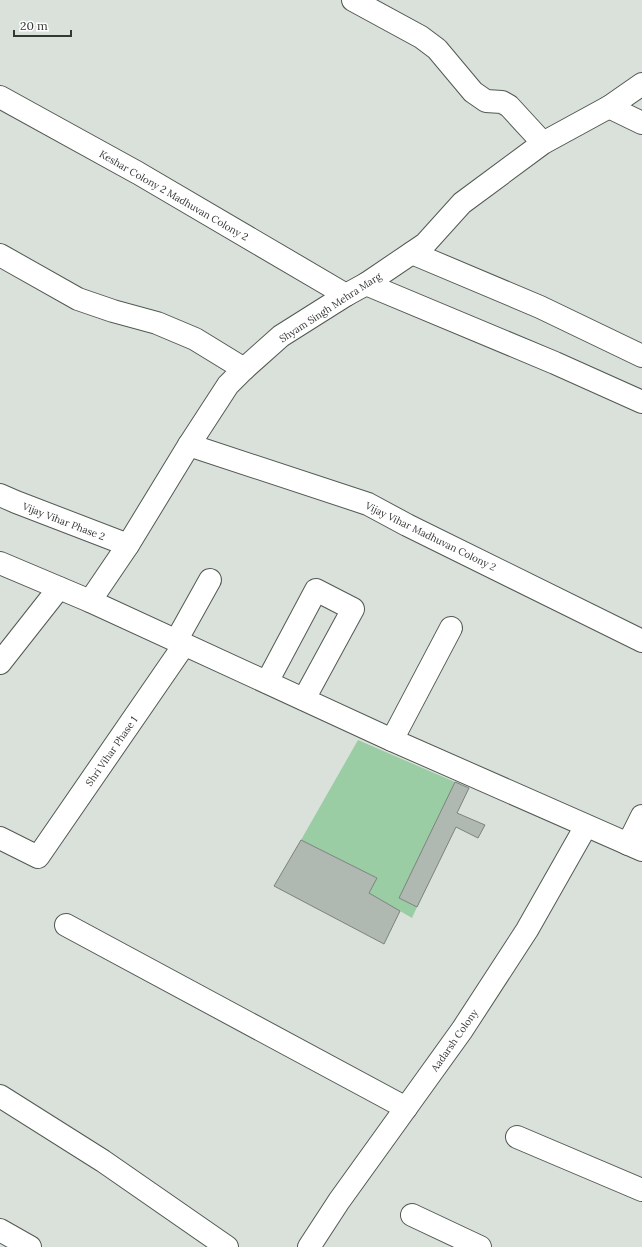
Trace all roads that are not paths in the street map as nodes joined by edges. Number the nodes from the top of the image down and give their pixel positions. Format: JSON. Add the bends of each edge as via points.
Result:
{"nodes":[{"id":1,"x":353,"y":0,"type":"edge"},
{"id":2,"x":642,"y":84,"type":"edge"},
{"id":3,"x":0,"y":97,"type":"edge"},
{"id":4,"x":609,"y":107,"type":"junction"},
{"id":5,"x":642,"y":123,"type":"edge"},
{"id":6,"x":543,"y":143,"type":"junction"},
{"id":7,"x":412,"y":253,"type":"junction"},
{"id":8,"x":0,"y":255,"type":"edge"},
{"id":9,"x":366,"y":284,"type":"junction"},
{"id":10,"x":346,"y":295,"type":"junction"},
{"id":11,"x":642,"y":356,"type":"edge"},
{"id":12,"x":244,"y":369,"type":"junction"},
{"id":13,"x":642,"y":402,"type":"edge"},
{"id":14,"x":189,"y":445,"type":"junction"},
{"id":15,"x":0,"y":495,"type":"edge"},
{"id":16,"x":128,"y":545,"type":"junction"},
{"id":17,"x":0,"y":563,"type":"edge"},
{"id":18,"x":210,"y":580,"type":"dead end"},
{"id":19,"x":59,"y":588,"type":"junction"},
{"id":20,"x":90,"y":601,"type":"junction"},
{"id":21,"x":451,"y":628,"type":"dead end"},
{"id":22,"x":642,"y":641,"type":"edge"},
{"id":23,"x":180,"y":643,"type":"junction"},
{"id":24,"x":0,"y":663,"type":"edge"},
{"id":25,"x":267,"y":682,"type":"junction"},
{"id":26,"x":304,"y":699,"type":"junction"},
{"id":27,"x":392,"y":740,"type":"junction"},
{"id":28,"x":642,"y":816,"type":"edge"},
{"id":29,"x":586,"y":826,"type":"junction"},
{"id":30,"x":0,"y":838,"type":"edge"},
{"id":31,"x":635,"y":847,"type":"edge"},
{"id":32,"x":66,"y":925,"type":"dead end"},
{"id":33,"x":0,"y":1096,"type":"edge"},
{"id":34,"x":406,"y":1108,"type":"junction"},
{"id":35,"x":517,"y":1137,"type":"dead end"},
{"id":36,"x":642,"y":1190,"type":"edge"},
{"id":37,"x":412,"y":1215,"type":"dead end"},
{"id":38,"x":0,"y":1230,"type":"edge"},
{"id":39,"x":30,"y":1247,"type":"edge"},
{"id":40,"x":227,"y":1247,"type":"edge"},
{"id":41,"x":309,"y":1247,"type":"edge"},
{"id":42,"x":480,"y":1247,"type":"edge"}],
"edges":[{"from":1,"to":6,"type":"street","via":[[421,37],[437,49],[473,92],[486,101],[502,102],[509,106]]},
{"from":2,"to":4,"type":"street","name":"Shyam Singh Mehra Marg"},
{"from":3,"to":10,"type":"street","name":"Keshar Colony 2 Madhuvan Colony 2","via":[[138,173]]},
{"from":4,"to":5,"type":"street"},
{"from":4,"to":6,"type":"street","name":"Shyam Singh Mehra Marg"},
{"from":6,"to":7,"type":"street","name":"Shyam Singh Mehra Marg","via":[[462,203],[426,244]]},
{"from":7,"to":9,"type":"street","name":"Shyam Singh Mehra Marg"},
{"from":7,"to":11,"type":"street","via":[[540,307]]},
{"from":8,"to":12,"type":"street","via":[[78,299],[157,322],[195,339]]},
{"from":9,"to":10,"type":"street","name":"Shyam Singh Mehra Marg"},
{"from":9,"to":13,"type":"street"},
{"from":10,"to":12,"type":"street","name":"Shyam Singh Mehra Marg","via":[[281,336]]},
{"from":12,"to":14,"type":"street","name":"Shyam Singh Mehra Marg","via":[[228,385]]},
{"from":14,"to":16,"type":"street","name":"Shyam Singh Mehra Marg"},
{"from":14,"to":22,"type":"street","name":"Vijay Vihar Madhuvan Colony 2","via":[[368,504]]},
{"from":15,"to":16,"type":"street","name":"Vijay Vihar Phase 2"},
{"from":16,"to":20,"type":"street","name":"Shyam Singh Mehra Marg"},
{"from":17,"to":19,"type":"street"},
{"from":18,"to":23,"type":"street","name":"Shri Vihar Phase 1"},
{"from":19,"to":20,"type":"street"},
{"from":19,"to":24,"type":"street"},
{"from":20,"to":23,"type":"street"},
{"from":21,"to":27,"type":"street"},
{"from":23,"to":25,"type":"street"},
{"from":23,"to":30,"type":"street","name":"Shri Vihar Phase 1","via":[[38,857]]},
{"from":25,"to":26,"type":"street"},
{"from":25,"to":26,"type":"street","via":[[316,590],[353,609]]},
{"from":26,"to":27,"type":"street"},
{"from":27,"to":29,"type":"street"},
{"from":28,"to":31,"type":"street"},
{"from":29,"to":31,"type":"street"},
{"from":29,"to":34,"type":"street","name":"Aadarsh Colony","via":[[527,930],[462,1030]]},
{"from":32,"to":34,"type":"street"},
{"from":33,"to":40,"type":"street","via":[[103,1161]]},
{"from":34,"to":41,"type":"street","name":"Aadarsh Colony"},
{"from":35,"to":36,"type":"street"},
{"from":37,"to":42,"type":"street"},
{"from":38,"to":39,"type":"street"}]}
